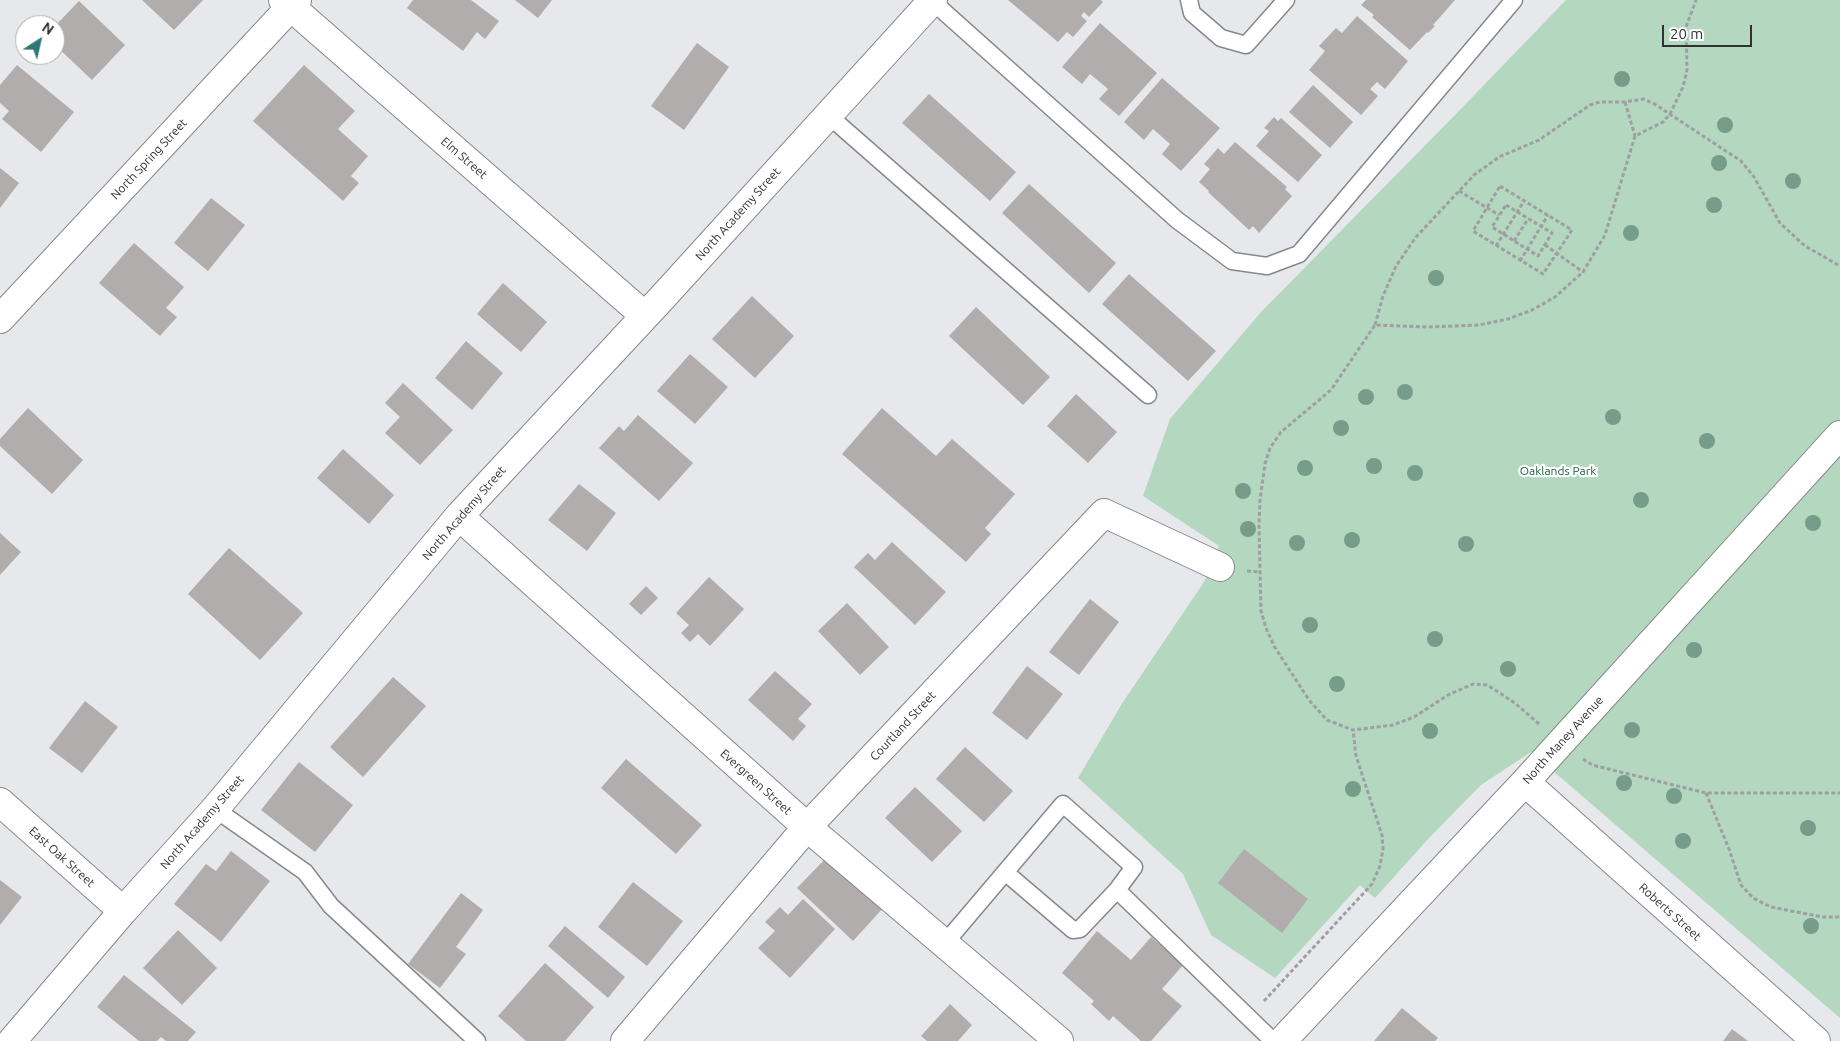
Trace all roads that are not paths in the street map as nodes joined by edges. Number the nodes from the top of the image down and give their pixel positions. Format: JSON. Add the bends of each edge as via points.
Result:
{"nodes":[{"id":1,"x":933,"y":0,"type":"edge"},
{"id":2,"x":1189,"y":0,"type":"edge"},
{"id":3,"x":1286,"y":0,"type":"edge"},
{"id":4,"x":1515,"y":0,"type":"edge"},
{"id":5,"x":290,"y":2,"type":"edge"},
{"id":6,"x":828,"y":115,"type":"junction"},
{"id":7,"x":644,"y":316,"type":"junction"},
{"id":8,"x":0,"y":318,"type":"edge"},
{"id":9,"x":1148,"y":395,"type":"dead end"},
{"id":10,"x":1840,"y":435,"type":"edge"},
{"id":11,"x":459,"y":516,"type":"junction"},
{"id":12,"x":1220,"y":567,"type":"dead end"},
{"id":13,"x":1525,"y":782,"type":"junction"},
{"id":14,"x":0,"y":802,"type":"edge"},
{"id":15,"x":215,"y":809,"type":"junction"},
{"id":16,"x":807,"y":827,"type":"junction"},
{"id":17,"x":1006,"y":872,"type":"junction"},
{"id":18,"x":1117,"y":890,"type":"junction"},
{"id":19,"x":124,"y":911,"type":"junction"},
{"id":20,"x":945,"y":943,"type":"junction"},
{"id":21,"x":12,"y":1041,"type":"edge"},
{"id":22,"x":477,"y":1041,"type":"edge"},
{"id":23,"x":625,"y":1041,"type":"edge"},
{"id":24,"x":1059,"y":1041,"type":"edge"},
{"id":25,"x":1273,"y":1041,"type":"edge"},
{"id":26,"x":1282,"y":1041,"type":"edge"},
{"id":27,"x":1816,"y":1041,"type":"edge"}],
"edges":[{"from":1,"to":4,"type":"lane","via":[[1177,220],[1232,261],[1268,266],[1299,254]]},
{"from":1,"to":6,"type":"street","name":"North Academy Street"},
{"from":2,"to":3,"type":"lane","via":[[1192,13],[1221,38],[1246,45]]},
{"from":5,"to":7,"type":"street","name":"Elm Street"},
{"from":5,"to":8,"type":"street","name":"North Spring Street"},
{"from":6,"to":7,"type":"street","name":"North Academy Street"},
{"from":6,"to":9,"type":"lane"},
{"from":7,"to":11,"type":"street","name":"North Academy Street"},
{"from":10,"to":13,"type":"street","name":"North Maney Avenue"},
{"from":11,"to":15,"type":"street","name":"North Academy Street"},
{"from":11,"to":16,"type":"street","name":"Evergreen Street"},
{"from":12,"to":16,"type":"street","name":"Courtland Street","via":[[1104,513]]},
{"from":13,"to":26,"type":"street","name":"North Maney Avenue"},
{"from":13,"to":27,"type":"street","name":"Roberts Street"},
{"from":14,"to":19,"type":"street","name":"East Oak Street"},
{"from":15,"to":19,"type":"street","name":"North Academy Street"},
{"from":15,"to":22,"type":"lane","via":[[304,872],[331,906]]},
{"from":16,"to":20,"type":"street","name":"Evergreen Street"},
{"from":16,"to":23,"type":"street","name":"Courtland Street"},
{"from":17,"to":18,"type":"lane","via":[[1073,930],[1080,929]]},
{"from":17,"to":18,"type":"lane","via":[[1063,804],[1134,868]]},
{"from":17,"to":20,"type":"lane"},
{"from":18,"to":25,"type":"lane"},
{"from":19,"to":21,"type":"street","name":"North Academy Street"},
{"from":20,"to":24,"type":"street","name":"Evergreen Street"}]}
